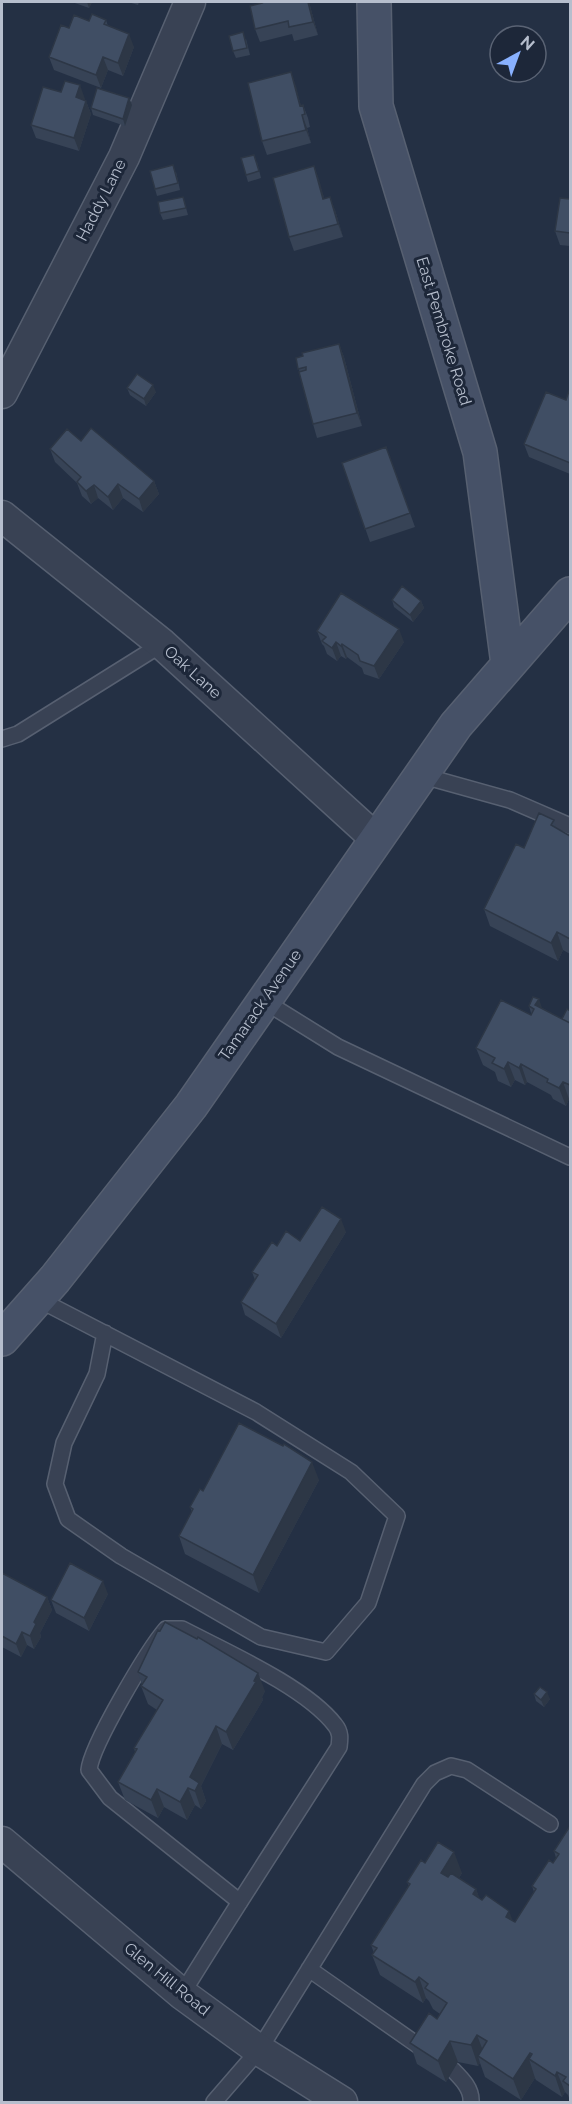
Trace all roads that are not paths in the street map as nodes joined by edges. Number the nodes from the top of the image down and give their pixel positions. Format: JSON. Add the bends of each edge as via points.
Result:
{"nodes":[{"id":1,"x":190,"y":2,"type":"edge"},
{"id":2,"x":374,"y":2,"type":"edge"},
{"id":3,"x":2,"y":393,"type":"edge"},
{"id":4,"x":2,"y":516,"type":"edge"},
{"id":5,"x":570,"y":594,"type":"edge"},
{"id":6,"x":162,"y":644,"type":"junction"},
{"id":7,"x":508,"y":664,"type":"junction"},
{"id":8,"x":2,"y":740,"type":"edge"},
{"id":9,"x":420,"y":775,"type":"junction"},
{"id":10,"x":570,"y":826,"type":"edge"},
{"id":11,"x":375,"y":838,"type":"junction"},
{"id":12,"x":264,"y":1001,"type":"junction"},
{"id":13,"x":570,"y":1157,"type":"edge"},
{"id":14,"x":38,"y":1299,"type":"junction"},
{"id":15,"x":105,"y":1333,"type":"junction"},
{"id":16,"x":2,"y":1339,"type":"edge"},
{"id":17,"x":550,"y":1824,"type":"dead end"},
{"id":18,"x":2,"y":1842,"type":"edge"},
{"id":19,"x":240,"y":1902,"type":"junction"},
{"id":20,"x":309,"y":1969,"type":"junction"},
{"id":21,"x":182,"y":1994,"type":"junction"},
{"id":22,"x":259,"y":2050,"type":"junction"},
{"id":23,"x":426,"y":2050,"type":"edge"},
{"id":24,"x":453,"y":2070,"type":"dead end"},
{"id":25,"x":214,"y":2103,"type":"edge"},
{"id":26,"x":342,"y":2103,"type":"edge"},
{"id":27,"x":471,"y":2103,"type":"edge"}],
"edges":[{"from":1,"to":3,"type":"street","name":"Haddy Lane","via":[[124,157]]},
{"from":2,"to":7,"type":"street","name":"East Pembroke Road","via":[[375,106],[480,452]]},
{"from":4,"to":6,"type":"street","name":"Oak Lane"},
{"from":5,"to":7,"type":"street","name":"Tamarack Avenue"},
{"from":6,"to":8,"type":"lane","via":[[18,734]]},
{"from":6,"to":11,"type":"street","name":"Oak Lane"},
{"from":7,"to":9,"type":"street","name":"Tamarack Avenue"},
{"from":9,"to":10,"type":"lane","via":[[510,800]]},
{"from":9,"to":11,"type":"street","name":"Tamarack Avenue"},
{"from":11,"to":12,"type":"street","name":"Tamarack Avenue"},
{"from":12,"to":13,"type":"lane","via":[[339,1047]]},
{"from":12,"to":14,"type":"street","name":"Tamarack Avenue","via":[[191,1106]]},
{"from":14,"to":15,"type":"lane"},
{"from":14,"to":16,"type":"street","name":"Tamarack Avenue"},
{"from":15,"to":15,"type":"lane","via":[[97,1374],[64,1443],[55,1484],[68,1519],[122,1556],[261,1637],[326,1652],[368,1603],[397,1516],[351,1472],[256,1412]]},
{"from":17,"to":20,"type":"lane","via":[[467,1770],[451,1766],[435,1773],[424,1784]]},
{"from":18,"to":21,"type":"street","name":"Glen Hill Road"},
{"from":19,"to":19,"type":"lane","via":[[339,1747],[341,1736],[336,1725],[314,1705],[276,1679],[182,1629],[166,1629],[90,1759],[88,1770],[110,1798]]},
{"from":19,"to":21,"type":"lane"},
{"from":20,"to":22,"type":"lane"},
{"from":20,"to":23,"type":"lane"},
{"from":21,"to":22,"type":"street","name":"Glen Hill Road"},
{"from":22,"to":25,"type":"lane"},
{"from":22,"to":26,"type":"street","name":"Glen Hill Road"},
{"from":24,"to":27,"type":"lane","via":[[464,2081]]}]}
